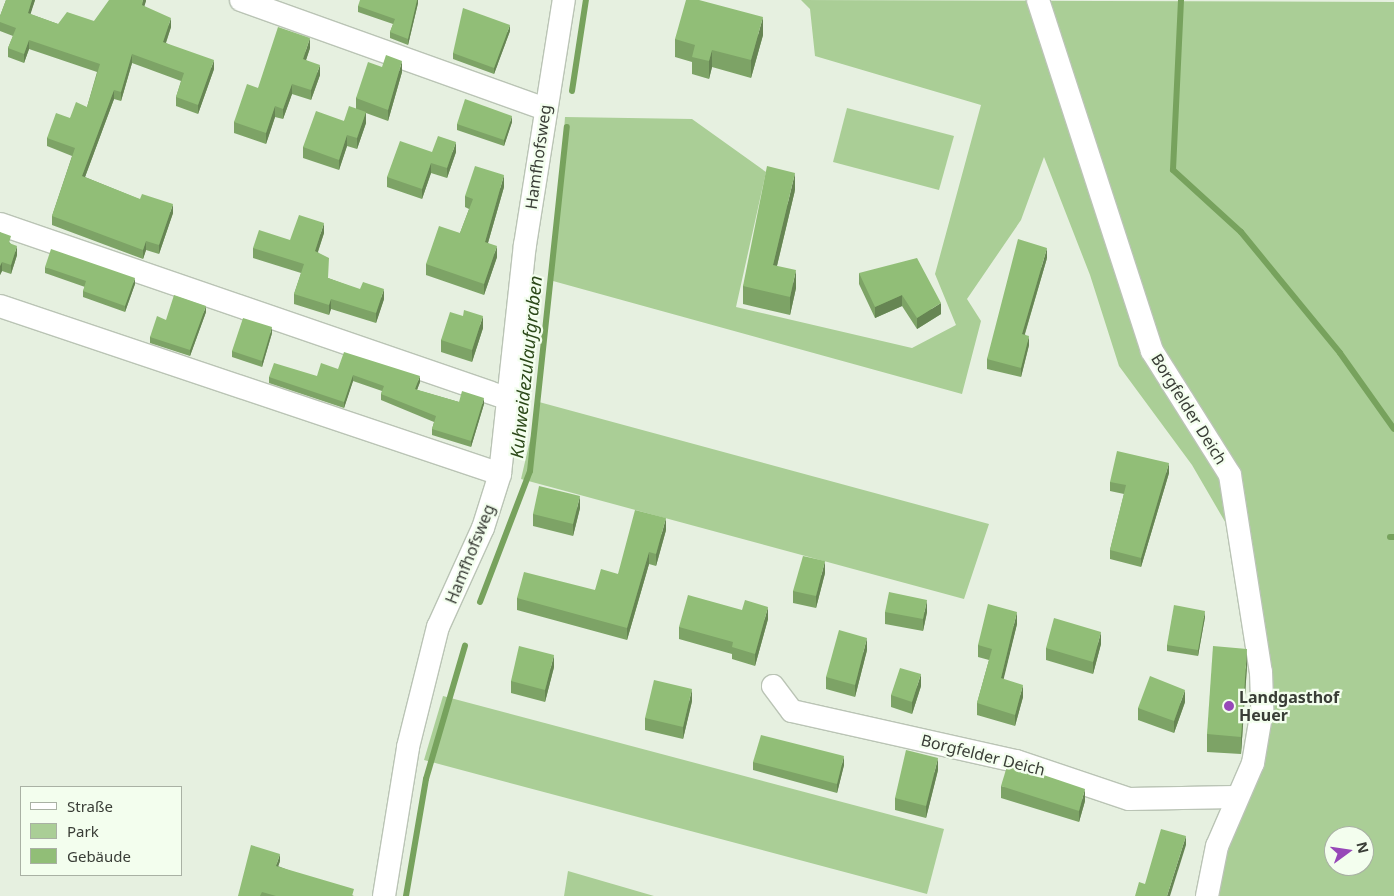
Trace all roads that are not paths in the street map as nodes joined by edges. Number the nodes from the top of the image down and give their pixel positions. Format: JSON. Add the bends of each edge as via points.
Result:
{"nodes":[{"id":1,"x":241,"y":0,"type":"edge"},
{"id":2,"x":564,"y":0,"type":"edge"},
{"id":3,"x":1038,"y":0,"type":"edge"},
{"id":4,"x":545,"y":109,"type":"junction"},
{"id":5,"x":0,"y":224,"type":"edge"},
{"id":6,"x":0,"y":306,"type":"edge"},
{"id":7,"x":509,"y":399,"type":"junction"},
{"id":8,"x":500,"y":474,"type":"junction"},
{"id":9,"x":773,"y":686,"type":"dead end"},
{"id":10,"x":1235,"y":797,"type":"junction"},
{"id":11,"x":384,"y":896,"type":"edge"},
{"id":12,"x":1207,"y":896,"type":"edge"}],
"edges":[{"from":1,"to":4,"type":"street"},
{"from":2,"to":4,"type":"street","name":"Hamfhofsweg"},
{"from":3,"to":10,"type":"street","name":"Borgfelder Deich","via":[[1152,351],[1230,475],[1261,672],[1262,710],[1253,763]]},
{"from":4,"to":7,"type":"street","name":"Hamfhofsweg"},
{"from":5,"to":7,"type":"street"},
{"from":6,"to":8,"type":"street"},
{"from":7,"to":8,"type":"street","name":"Hamfhofsweg"},
{"from":8,"to":11,"type":"street","name":"Hamfhofsweg","via":[[483,528],[438,627],[408,746]]},
{"from":9,"to":10,"type":"street","name":"Borgfelder Deich","via":[[792,711],[1016,760],[1129,799]]},
{"from":10,"to":12,"type":"street","name":"Borgfelder Deich","via":[[1216,846]]}]}
